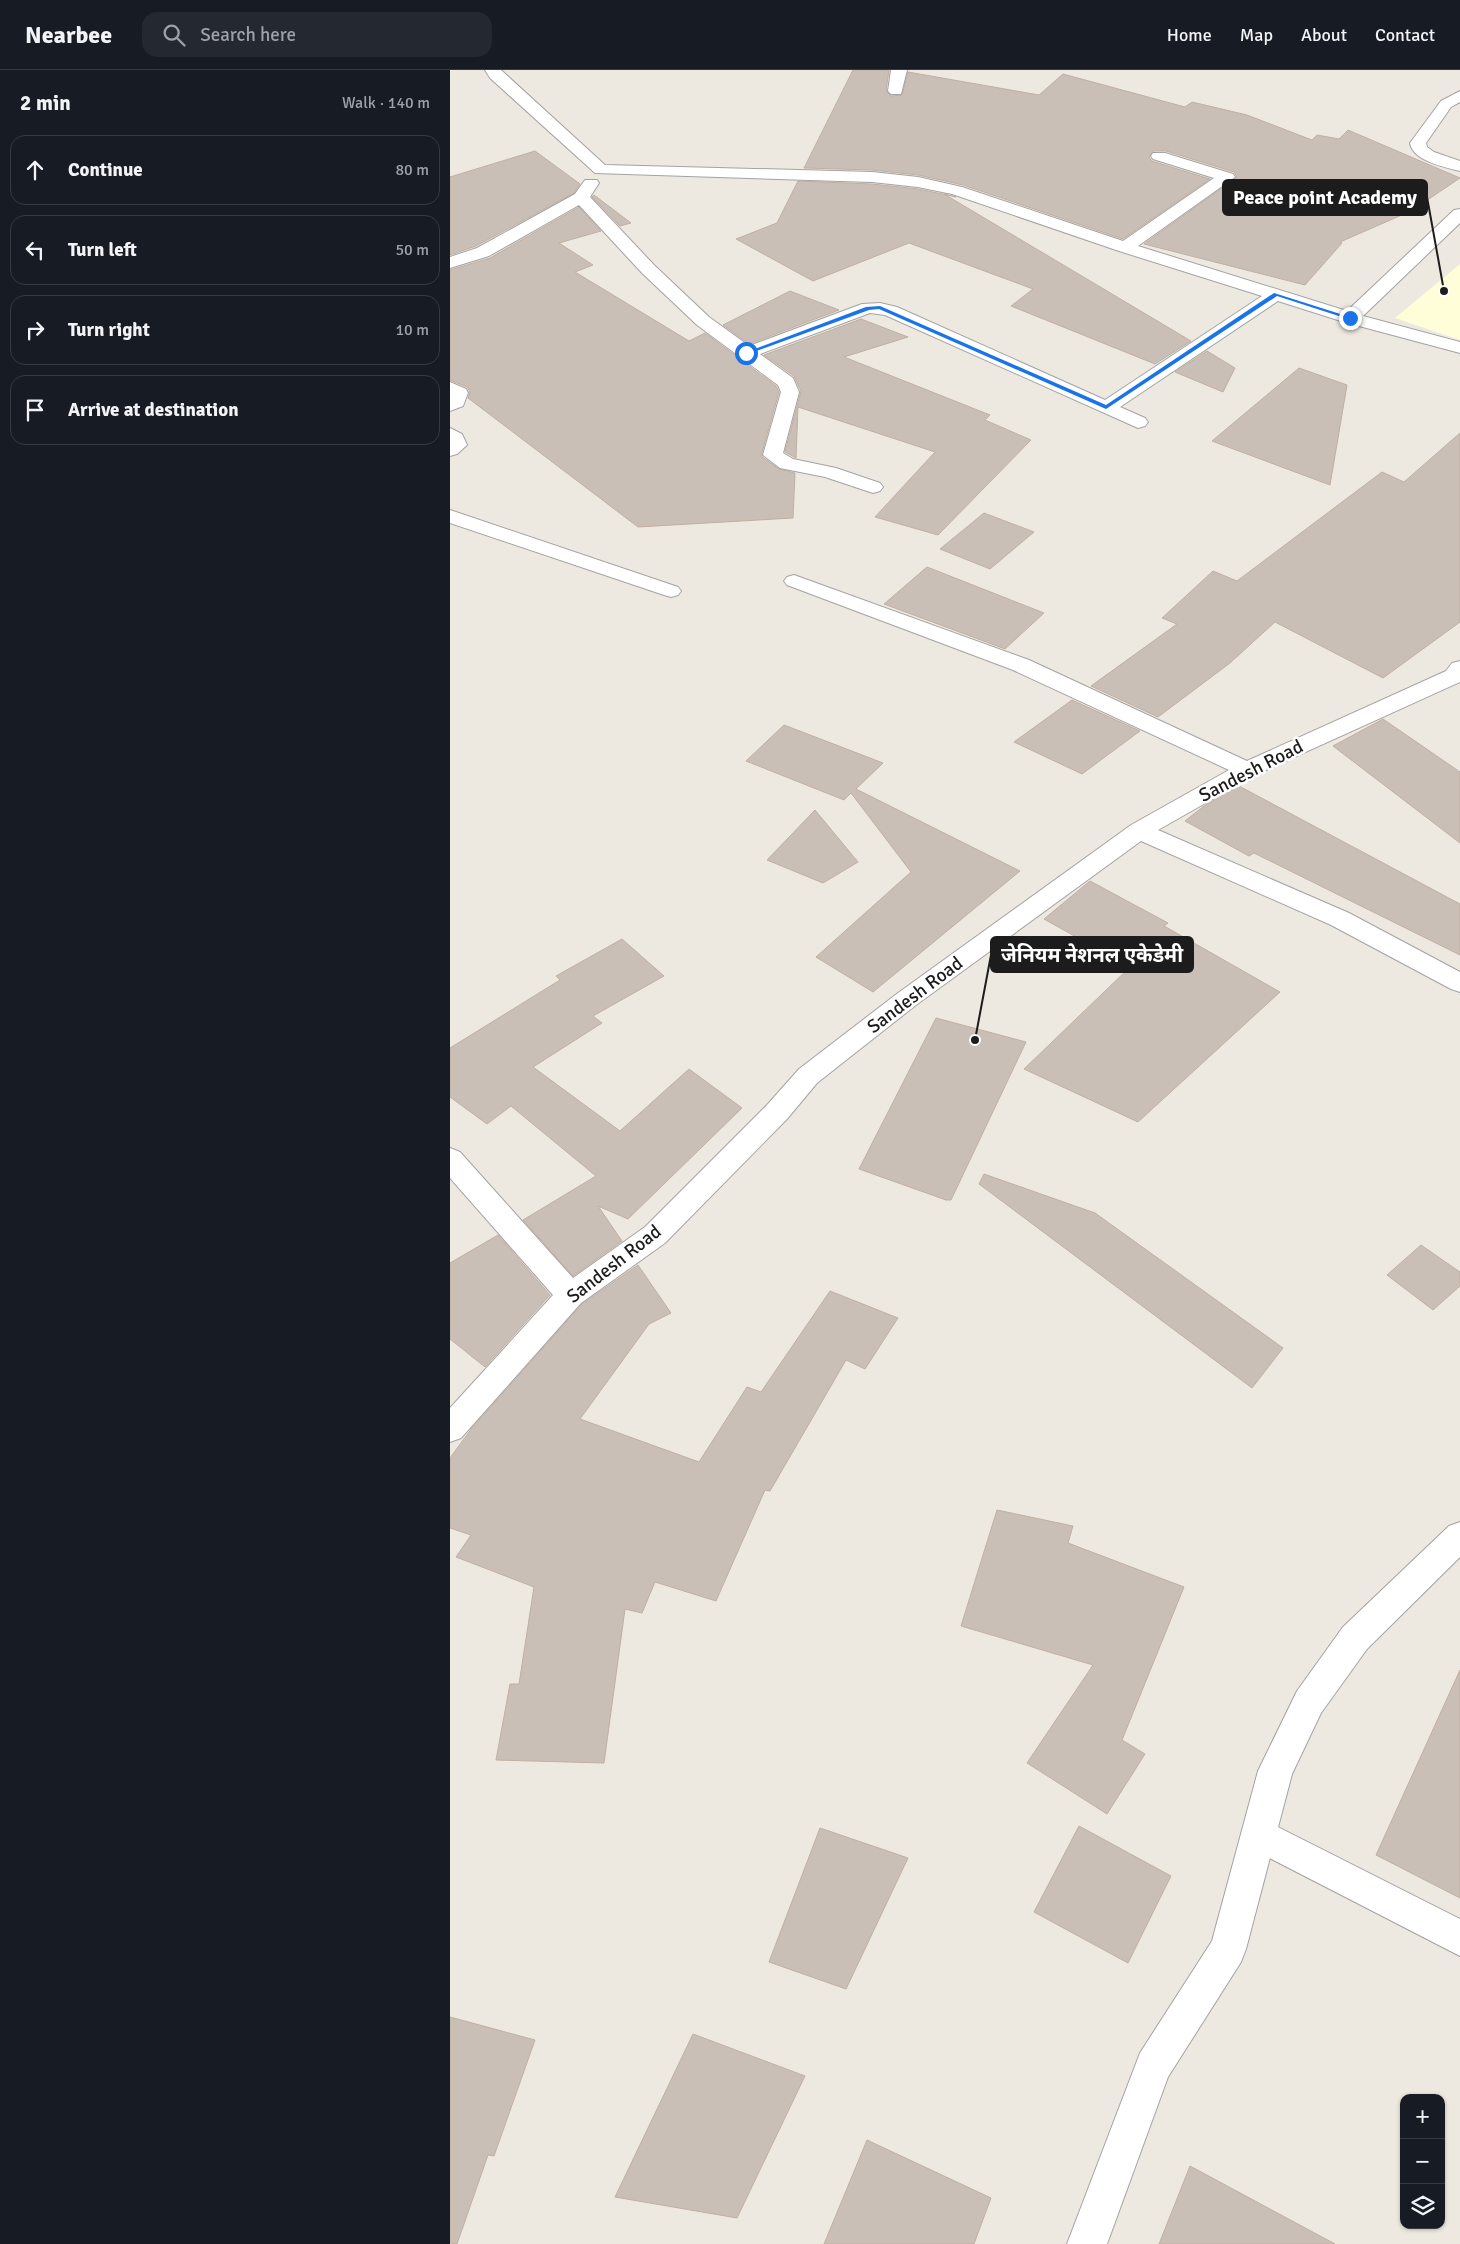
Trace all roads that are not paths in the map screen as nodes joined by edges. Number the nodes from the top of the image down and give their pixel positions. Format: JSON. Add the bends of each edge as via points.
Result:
{"nodes":[{"id":1,"x":493,"y":70,"type":"edge"},
{"id":2,"x":899,"y":70,"type":"edge"},
{"id":3,"x":896,"y":91,"type":"dead end"},
{"id":4,"x":1460,"y":96,"type":"edge"},
{"id":5,"x":1159,"y":156,"type":"dead end"},
{"id":6,"x":1460,"y":166,"type":"edge"},
{"id":7,"x":601,"y":170,"type":"junction"},
{"id":8,"x":581,"y":197,"type":"junction"},
{"id":9,"x":1460,"y":214,"type":"edge"},
{"id":10,"x":1126,"y":247,"type":"junction"},
{"id":11,"x":450,"y":263,"type":"edge"},
{"id":12,"x":1276,"y":294,"type":"junction"},
{"id":13,"x":1350,"y":318,"type":"junction"},
{"id":14,"x":1460,"y":348,"type":"edge"},
{"id":15,"x":746,"y":353,"type":"junction"},
{"id":16,"x":450,"y":388,"type":"edge"},
{"id":17,"x":450,"y":405,"type":"edge"},
{"id":18,"x":1106,"y":408,"type":"junction"},
{"id":19,"x":1138,"y":422,"type":"dead end"},
{"id":20,"x":450,"y":434,"type":"edge"},
{"id":21,"x":450,"y":450,"type":"edge"},
{"id":22,"x":873,"y":487,"type":"dead end"},
{"id":23,"x":450,"y":516,"type":"edge"},
{"id":24,"x":794,"y":581,"type":"dead end"},
{"id":25,"x":671,"y":590,"type":"dead end"},
{"id":26,"x":1460,"y":668,"type":"edge"},
{"id":27,"x":1247,"y":770,"type":"junction"},
{"id":28,"x":1139,"y":831,"type":"junction"},
{"id":29,"x":1460,"y":984,"type":"edge"},
{"id":30,"x":450,"y":1159,"type":"edge"},
{"id":31,"x":572,"y":1294,"type":"junction"},
{"id":32,"x":450,"y":1429,"type":"edge"},
{"id":33,"x":1460,"y":1536,"type":"edge"},
{"id":34,"x":1260,"y":1835,"type":"junction"},
{"id":35,"x":1460,"y":1938,"type":"edge"},
{"id":36,"x":1087,"y":2244,"type":"edge"}],
"edges":[{"from":1,"to":7,"type":"street"},
{"from":2,"to":3,"type":"street"},
{"from":4,"to":6,"type":"street","via":[[1446,104],[1418,143],[1419,149],[1428,155]]},
{"from":5,"to":10,"type":"street","via":[[1227,177]]},
{"from":7,"to":8,"type":"street"},
{"from":7,"to":10,"type":"street","via":[[872,176],[918,182],[956,190]]},
{"from":8,"to":11,"type":"street","via":[[483,252]]},
{"from":8,"to":15,"type":"street","via":[[648,269],[703,321]]},
{"from":9,"to":13,"type":"street"},
{"from":10,"to":12,"type":"street"},
{"from":12,"to":13,"type":"street"},
{"from":12,"to":18,"type":"street"},
{"from":13,"to":14,"type":"street"},
{"from":15,"to":18,"type":"street","via":[[868,308],[880,308]]},
{"from":15,"to":22,"type":"street","via":[[786,382],[790,392],[773,455],[787,464],[829,472]]},
{"from":16,"to":17,"type":"street","via":[[459,393],[456,402]]},
{"from":18,"to":19,"type":"street"},
{"from":20,"to":21,"type":"street","via":[[457,445]]},
{"from":23,"to":25,"type":"street"},
{"from":24,"to":27,"type":"street","via":[[1021,665]]},
{"from":26,"to":27,"type":"street","name":"Sandesh Road","via":[[1454,676]]},
{"from":27,"to":28,"type":"street","name":"Sandesh Road"},
{"from":28,"to":29,"type":"street","via":[[1340,919]]},
{"from":28,"to":31,"type":"street","name":"Sandesh Road","via":[[907,999],[808,1076],[777,1112],[654,1235]]},
{"from":30,"to":31,"type":"street"},
{"from":31,"to":32,"type":"street","name":"Sandesh Road"},
{"from":33,"to":34,"type":"street","via":[[1356,1638],[1310,1702],[1275,1771]]},
{"from":34,"to":35,"type":"street"},
{"from":34,"to":36,"type":"street","via":[[1228,1949],[1153,2066]]}]}
